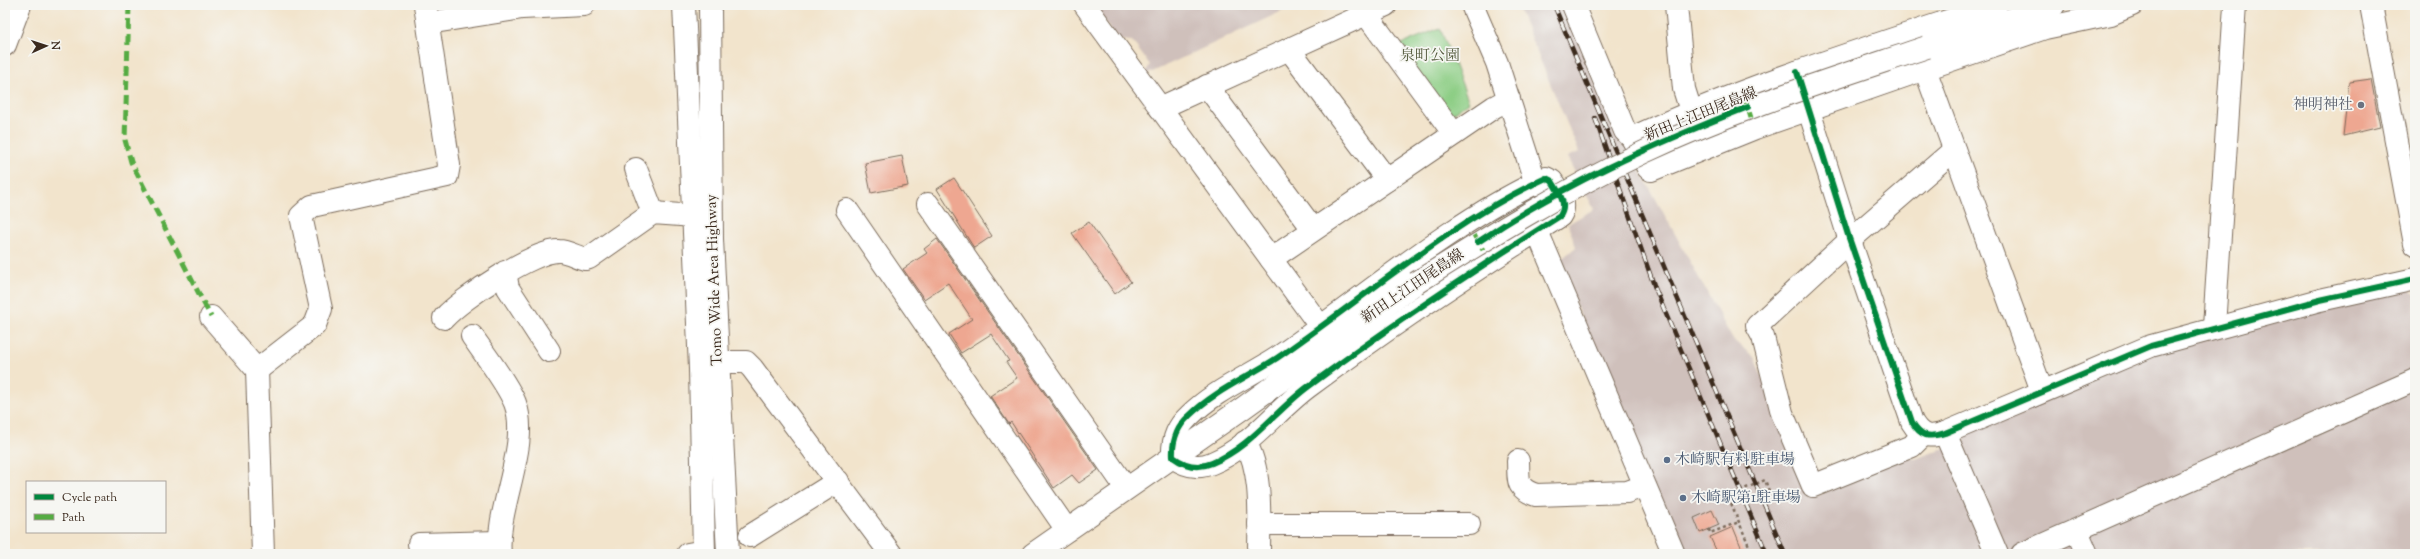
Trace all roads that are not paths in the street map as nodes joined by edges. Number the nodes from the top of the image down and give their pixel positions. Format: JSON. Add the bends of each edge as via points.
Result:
{"nodes":[{"id":1,"x":20,"y":5,"type":"edge"},
{"id":2,"x":584,"y":5,"type":"edge"},
{"id":3,"x":684,"y":5,"type":"edge"},
{"id":4,"x":704,"y":5,"type":"edge"},
{"id":5,"x":710,"y":5,"type":"edge"},
{"id":6,"x":1086,"y":5,"type":"edge"},
{"id":7,"x":1386,"y":5,"type":"edge"},
{"id":8,"x":1472,"y":5,"type":"edge"},
{"id":9,"x":1573,"y":5,"type":"edge"},
{"id":10,"x":1676,"y":5,"type":"edge"},
{"id":11,"x":2054,"y":5,"type":"edge"},
{"id":12,"x":2132,"y":5,"type":"edge"},
{"id":13,"x":2235,"y":5,"type":"edge"},
{"id":14,"x":2371,"y":5,"type":"edge"},
{"id":15,"x":1986,"y":7,"type":"edge"},
{"id":16,"x":427,"y":14,"type":"edge"},
{"id":17,"x":1366,"y":14,"type":"junction"},
{"id":18,"x":5,"y":45,"type":"edge"},
{"id":19,"x":1289,"y":49,"type":"junction"},
{"id":20,"x":1925,"y":69,"type":"junction"},
{"id":21,"x":1797,"y":72,"type":"junction"},
{"id":22,"x":1207,"y":86,"type":"junction"},
{"id":23,"x":1509,"y":99,"type":"junction"},
{"id":24,"x":1160,"y":108,"type":"junction"},
{"id":25,"x":1809,"y":109,"type":"junction"},
{"id":26,"x":1691,"y":111,"type":"junction"},
{"id":27,"x":689,"y":112,"type":"junction"},
{"id":28,"x":1454,"y":134,"type":"junction"},
{"id":29,"x":1632,"y":138,"type":"junction"},
{"id":30,"x":1954,"y":150,"type":"junction"},
{"id":31,"x":636,"y":169,"type":"dead end"},
{"id":32,"x":1387,"y":180,"type":"junction"},
{"id":33,"x":1536,"y":184,"type":"junction"},
{"id":34,"x":928,"y":204,"type":"dead end"},
{"id":35,"x":847,"y":210,"type":"dead end"},
{"id":36,"x":654,"y":213,"type":"junction"},
{"id":37,"x":694,"y":216,"type":"junction"},
{"id":38,"x":1313,"y":229,"type":"junction"},
{"id":39,"x":1537,"y":231,"type":"junction"},
{"id":40,"x":1850,"y":240,"type":"junction"},
{"id":41,"x":2415,"y":244,"type":"edge"},
{"id":42,"x":1271,"y":259,"type":"junction"},
{"id":43,"x":505,"y":272,"type":"junction"},
{"id":44,"x":2415,"y":279,"type":"edge"},
{"id":45,"x":211,"y":317,"type":"dead end"},
{"id":46,"x":444,"y":318,"type":"dead end"},
{"id":47,"x":1320,"y":326,"type":"junction"},
{"id":48,"x":2214,"y":327,"type":"junction"},
{"id":49,"x":472,"y":336,"type":"dead end"},
{"id":50,"x":549,"y":351,"type":"dead end"},
{"id":51,"x":718,"y":362,"type":"junction"},
{"id":52,"x":256,"y":370,"type":"junction"},
{"id":53,"x":2415,"y":380,"type":"edge"},
{"id":54,"x":2042,"y":391,"type":"junction"},
{"id":55,"x":1945,"y":433,"type":"junction"},
{"id":56,"x":1923,"y":436,"type":"junction"},
{"id":57,"x":1245,"y":442,"type":"junction"},
{"id":58,"x":1174,"y":456,"type":"junction"},
{"id":59,"x":1518,"y":462,"type":"dead end"},
{"id":60,"x":838,"y":481,"type":"junction"},
{"id":61,"x":1644,"y":486,"type":"junction"},
{"id":62,"x":1126,"y":488,"type":"junction"},
{"id":63,"x":1259,"y":524,"type":"junction"},
{"id":64,"x":1469,"y":524,"type":"dead end"},
{"id":65,"x":1067,"y":530,"type":"junction"},
{"id":66,"x":2076,"y":530,"type":"junction"},
{"id":67,"x":750,"y":536,"type":"dead end"},
{"id":68,"x":418,"y":544,"type":"dead end"},
{"id":69,"x":500,"y":548,"type":"edge"},
{"id":70,"x":699,"y":553,"type":"edge"},
{"id":71,"x":263,"y":554,"type":"edge"},
{"id":72,"x":728,"y":554,"type":"edge"},
{"id":73,"x":891,"y":554,"type":"edge"},
{"id":74,"x":1033,"y":554,"type":"edge"},
{"id":75,"x":1259,"y":554,"type":"edge"},
{"id":76,"x":1674,"y":554,"type":"edge"},
{"id":77,"x":1997,"y":554,"type":"edge"},
{"id":78,"x":2022,"y":554,"type":"edge"},
{"id":79,"x":2087,"y":554,"type":"edge"}],
"edges":[{"from":1,"to":18,"type":"main road"},
{"from":2,"to":16,"type":"main road"},
{"from":3,"to":27,"type":"main road","name":"Tomo Wide Area Highway"},
{"from":4,"to":27,"type":"main road","via":[[698,14],[699,67],[695,95]]},
{"from":5,"to":51,"type":"main road","name":"Tomo Wide Area Highway","via":[[712,239]]},
{"from":6,"to":24,"type":"main road"},
{"from":7,"to":17,"type":"main road"},
{"from":8,"to":23,"type":"main road"},
{"from":9,"to":29,"type":"main road","via":[[1625,131]]},
{"from":10,"to":26,"type":"main road","via":[[1684,89]]},
{"from":11,"to":58,"type":"main road","name":"新田上江田尾島線","bridge":true,"via":[[1750,108],[1643,152],[1532,211],[1416,283]]},
{"from":12,"to":20,"type":"main road","via":[[2111,14],[2068,22]]},
{"from":13,"to":48,"type":"main road"},
{"from":14,"to":41,"type":"main road"},
{"from":15,"to":21,"type":"main road"},
{"from":16,"to":52,"type":"main road","via":[[448,165],[447,176],[312,206],[305,210],[300,216],[321,309],[319,318],[315,325]]},
{"from":17,"to":19,"type":"main road"},
{"from":17,"to":28,"type":"main road"},
{"from":19,"to":22,"type":"main road"},
{"from":19,"to":32,"type":"main road"},
{"from":20,"to":25,"type":"main road"},
{"from":20,"to":30,"type":"main road"},
{"from":21,"to":25,"type":"main road"},
{"from":21,"to":26,"type":"main road"},
{"from":22,"to":24,"type":"main road"},
{"from":22,"to":38,"type":"main road"},
{"from":23,"to":28,"type":"main road"},
{"from":23,"to":33,"type":"main road"},
{"from":24,"to":42,"type":"main road"},
{"from":25,"to":29,"type":"main road","via":[[1651,170]]},
{"from":25,"to":40,"type":"main road"},
{"from":26,"to":29,"type":"main road"},
{"from":27,"to":37,"type":"main road","name":"Tomo Wide Area Highway"},
{"from":28,"to":32,"type":"main road"},
{"from":30,"to":40,"type":"main road"},
{"from":30,"to":54,"type":"main road"},
{"from":31,"to":36,"type":"main road"},
{"from":32,"to":38,"type":"main road"},
{"from":33,"to":39,"type":"main road","via":[[1546,178],[1552,181],[1564,202],[1564,210],[1560,216]]},
{"from":33,"to":47,"type":"main road","via":[[1467,223]]},
{"from":34,"to":62,"type":"main road"},
{"from":35,"to":65,"type":"main road"},
{"from":36,"to":37,"type":"main road"},
{"from":36,"to":43,"type":"main road","via":[[589,258],[554,252]]},
{"from":37,"to":70,"type":"main road","name":"Tomo Wide Area Highway"},
{"from":38,"to":42,"type":"main road"},
{"from":39,"to":57,"type":"main road","via":[[1459,280],[1308,387]]},
{"from":39,"to":61,"type":"main road"},
{"from":40,"to":56,"type":"main road","via":[[1912,422]]},
{"from":40,"to":56,"type":"main road","via":[[1757,326],[1782,413],[1813,486],[1912,446]]},
{"from":42,"to":47,"type":"main road"},
{"from":43,"to":46,"type":"main road"},
{"from":43,"to":50,"type":"main road","via":[[508,288]]},
{"from":44,"to":48,"type":"main road"},
{"from":45,"to":52,"type":"main road"},
{"from":47,"to":58,"type":"main road","via":[[1276,358],[1199,407],[1182,424],[1173,442]]},
{"from":48,"to":54,"type":"main road","via":[[2151,346]]},
{"from":49,"to":69,"type":"main road","via":[[512,397],[517,409],[517,448]]},
{"from":51,"to":60,"type":"main road","via":[[746,362]]},
{"from":51,"to":72,"type":"main road","name":"Tomo Wide Area Highway"},
{"from":52,"to":71,"type":"main road"},
{"from":53,"to":66,"type":"main road"},
{"from":54,"to":55,"type":"main road"},
{"from":55,"to":56,"type":"main road"},
{"from":55,"to":77,"type":"main road"},
{"from":57,"to":58,"type":"main road","via":[[1226,457],[1200,466],[1182,464]]},
{"from":57,"to":63,"type":"main road","via":[[1253,454],[1256,469]]},
{"from":58,"to":62,"type":"main road","name":"新田上江田尾島線"},
{"from":59,"to":61,"type":"main road","via":[[1519,484],[1524,491],[1536,495],[1627,492]]},
{"from":60,"to":67,"type":"main road"},
{"from":60,"to":73,"type":"main road"},
{"from":61,"to":76,"type":"main road"},
{"from":62,"to":65,"type":"main road","name":"新田上江田尾島線"},
{"from":63,"to":64,"type":"main road"},
{"from":63,"to":75,"type":"main road"},
{"from":65,"to":74,"type":"main road","name":"新田上江田尾島線"},
{"from":66,"to":78,"type":"main road"},
{"from":66,"to":79,"type":"main road"},
{"from":68,"to":69,"type":"main road"}]}
